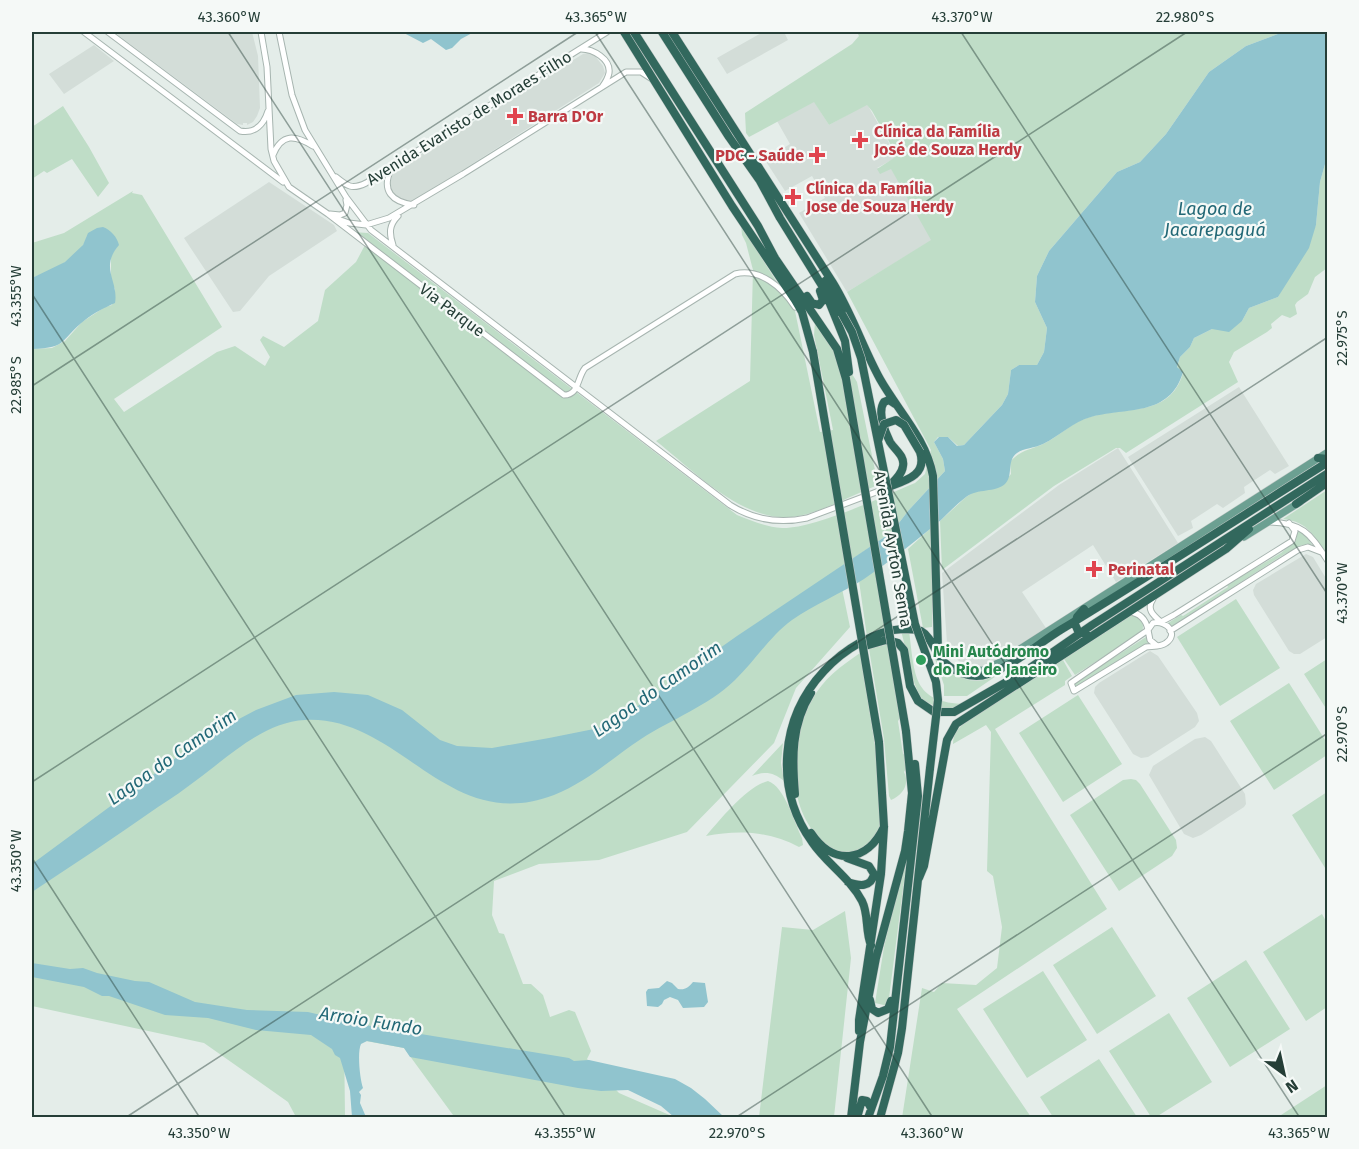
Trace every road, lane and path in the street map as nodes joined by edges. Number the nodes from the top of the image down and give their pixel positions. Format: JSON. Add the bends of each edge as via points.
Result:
{"nodes":[{"id":1,"x":84,"y":32,"type":"edge"},
{"id":2,"x":108,"y":32,"type":"edge"},
{"id":3,"x":261,"y":32,"type":"edge"},
{"id":4,"x":279,"y":32,"type":"edge"},
{"id":5,"x":607,"y":32,"type":"edge"},
{"id":6,"x":624,"y":32,"type":"edge"},
{"id":7,"x":634,"y":32,"type":"edge"},
{"id":8,"x":662,"y":32,"type":"edge"},
{"id":9,"x":672,"y":32,"type":"edge"},
{"id":10,"x":581,"y":49,"type":"junction"},
{"id":11,"x":138,"y":54,"type":"junction"},
{"id":12,"x":658,"y":83,"type":"junction"},
{"id":13,"x":706,"y":85,"type":"junction"},
{"id":14,"x":157,"y":86,"type":"junction"},
{"id":15,"x":601,"y":88,"type":"junction"},
{"id":16,"x":184,"y":90,"type":"junction"},
{"id":17,"x":270,"y":107,"type":"junction"},
{"id":18,"x":186,"y":108,"type":"junction"},
{"id":19,"x":729,"y":137,"type":"junction"},
{"id":20,"x":314,"y":147,"type":"junction"},
{"id":21,"x":273,"y":155,"type":"junction"},
{"id":22,"x":391,"y":168,"type":"junction"},
{"id":23,"x":332,"y":173,"type":"junction"},
{"id":24,"x":727,"y":178,"type":"junction"},
{"id":25,"x":289,"y":187,"type":"junction"},
{"id":26,"x":346,"y":197,"type":"junction"},
{"id":27,"x":414,"y":205,"type":"junction"},
{"id":28,"x":403,"y":210,"type":"junction"},
{"id":29,"x":328,"y":214,"type":"junction"},
{"id":30,"x":366,"y":225,"type":"junction"},
{"id":31,"x":758,"y":226,"type":"junction"},
{"id":32,"x":750,"y":232,"type":"junction"},
{"id":33,"x":393,"y":247,"type":"junction"},
{"id":34,"x":801,"y":252,"type":"junction"},
{"id":35,"x":816,"y":260,"type":"junction"},
{"id":36,"x":774,"y":268,"type":"junction"},
{"id":37,"x":816,"y":317,"type":"junction"},
{"id":38,"x":806,"y":324,"type":"junction"},
{"id":39,"x":849,"y":379,"type":"junction"},
{"id":40,"x":578,"y":380,"type":"junction"},
{"id":41,"x":574,"y":388,"type":"junction"},
{"id":42,"x":583,"y":393,"type":"junction"},
{"id":43,"x":901,"y":409,"type":"junction"},
{"id":44,"x":878,"y":442,"type":"junction"},
{"id":45,"x":1328,"y":452,"type":"edge"},
{"id":46,"x":1318,"y":458,"type":"junction"},
{"id":47,"x":1328,"y":461,"type":"edge"},
{"id":48,"x":1328,"y":473,"type":"edge"},
{"id":49,"x":1328,"y":483,"type":"edge"},
{"id":50,"x":887,"y":488,"type":"junction"},
{"id":51,"x":1296,"y":504,"type":"joint"},
{"id":52,"x":1268,"y":512,"type":"junction"},
{"id":53,"x":1267,"y":522,"type":"junction"},
{"id":54,"x":1289,"y":523,"type":"junction"},
{"id":55,"x":1226,"y":549,"type":"junction"},
{"id":56,"x":1322,"y":552,"type":"junction"},
{"id":57,"x":1328,"y":561,"type":"edge"},
{"id":58,"x":1177,"y":580,"type":"junction"},
{"id":59,"x":1155,"y":595,"type":"junction"},
{"id":60,"x":1135,"y":597,"type":"junction"},
{"id":61,"x":1084,"y":609,"type":"junction"},
{"id":62,"x":1129,"y":612,"type":"junction"},
{"id":63,"x":1075,"y":622,"type":"junction"},
{"id":64,"x":1161,"y":622,"type":"junction"},
{"id":65,"x":1058,"y":628,"type":"junction"},
{"id":66,"x":1148,"y":630,"type":"junction"},
{"id":67,"x":1170,"y":631,"type":"junction"},
{"id":68,"x":1081,"y":633,"type":"junction"},
{"id":69,"x":1096,"y":633,"type":"junction"},
{"id":70,"x":1071,"y":641,"type":"junction"},
{"id":71,"x":1156,"y":645,"type":"junction"},
{"id":72,"x":938,"y":655,"type":"junction"},
{"id":73,"x":1047,"y":665,"type":"junction"},
{"id":74,"x":994,"y":699,"type":"junction"},
{"id":75,"x":938,"y":713,"type":"junction"},
{"id":76,"x":908,"y":730,"type":"junction"},
{"id":77,"x":926,"y":817,"type":"junction"},
{"id":78,"x":884,"y":827,"type":"junction"},
{"id":79,"x":843,"y":857,"type":"junction"},
{"id":80,"x":910,"y":867,"type":"junction"},
{"id":81,"x":919,"y":878,"type":"junction"},
{"id":82,"x":847,"y":881,"type":"junction"},
{"id":83,"x":871,"y":945,"type":"junction"},
{"id":84,"x":897,"y":972,"type":"junction"},
{"id":85,"x":870,"y":990,"type":"junction"},
{"id":86,"x":860,"y":1042,"type":"junction"},
{"id":87,"x":871,"y":1108,"type":"junction"},
{"id":88,"x":851,"y":1118,"type":"edge"},
{"id":89,"x":857,"y":1118,"type":"edge"},
{"id":90,"x":868,"y":1118,"type":"edge"},
{"id":91,"x":878,"y":1118,"type":"edge"}],
"edges":[{"from":1,"to":14,"type":"street"},
{"from":2,"to":11,"type":"street"},
{"from":3,"to":17,"type":"street"},
{"from":4,"to":20,"type":"street","via":[[292,95]]},
{"from":5,"to":10,"type":"street","name":"Avenida Evaristo de Moraes Filho"},
{"from":6,"to":12,"type":"highway","name":"Avenida Ayrton Senna"},
{"from":7,"to":24,"type":"highway","name":"Avenida Ayrton Senna"},
{"from":8,"to":19,"type":"highway","name":"Avenida Ayrton Senna"},
{"from":9,"to":13,"type":"highway","name":"Avenida Ayrton Senna"},
{"from":10,"to":15,"type":"street","via":[[595,52],[607,64],[609,73]]},
{"from":10,"to":22,"type":"street","name":"Avenida Evaristo de Moraes Filho"},
{"from":11,"to":14,"type":"street","via":[[167,79],[164,87]]},
{"from":11,"to":16,"type":"street"},
{"from":12,"to":15,"type":"street","via":[[641,72],[630,71]]},
{"from":12,"to":32,"type":"highway","name":"Avenida Ayrton Senna"},
{"from":13,"to":19,"type":"highway"},
{"from":13,"to":35,"type":"highway","name":"Avenida Ayrton Senna"},
{"from":14,"to":18,"type":"street"},
{"from":15,"to":27,"type":"street"},
{"from":16,"to":17,"type":"street","via":[[245,132],[263,123]]},
{"from":16,"to":18,"type":"street","via":[[174,93]]},
{"from":17,"to":21,"type":"street"},
{"from":18,"to":25,"type":"street"},
{"from":19,"to":34,"type":"highway","name":"Avenida Ayrton Senna"},
{"from":20,"to":21,"type":"street","via":[[291,138],[280,142]]},
{"from":20,"to":23,"type":"street"},
{"from":21,"to":25,"type":"street"},
{"from":22,"to":23,"type":"street","name":"Avenida Evaristo de Moraes Filho","via":[[354,188]]},
{"from":22,"to":27,"type":"street","via":[[387,182],[391,195]]},
{"from":23,"to":26,"type":"street"},
{"from":24,"to":31,"type":"highway","name":"Avenida Ayrton Senna"},
{"from":24,"to":32,"type":"highway"},
{"from":25,"to":29,"type":"street"},
{"from":26,"to":29,"type":"street","via":[[345,213]]},
{"from":26,"to":30,"type":"street"},
{"from":27,"to":28,"type":"street"},
{"from":28,"to":30,"type":"street"},
{"from":28,"to":33,"type":"street","via":[[391,225]]},
{"from":29,"to":30,"type":"street","via":[[344,222]]},
{"from":29,"to":41,"type":"street","name":"Via Parque","via":[[564,395]]},
{"from":30,"to":33,"type":"street","name":"Via Parque"},
{"from":31,"to":34,"type":"highway","via":[[810,301],[819,305],[822,293]]},
{"from":31,"to":37,"type":"highway","name":"Avenida Ayrton Senna"},
{"from":32,"to":36,"type":"highway","name":"Avenida Ayrton Senna"},
{"from":33,"to":41,"type":"street","name":"Via Parque"},
{"from":34,"to":39,"type":"highway","name":"Avenida Ayrton Senna","via":[[830,301],[845,341]]},
{"from":35,"to":43,"type":"highway","name":"Avenida Ayrton Senna","via":[[843,301],[880,378]]},
{"from":35,"to":44,"type":"highway","name":"Avenida Ayrton Senna","bridge":true,"via":[[861,358]]},
{"from":36,"to":37,"type":"highway"},
{"from":36,"to":38,"type":"highway","name":"Avenida Ayrton Senna"},
{"from":37,"to":39,"type":"highway","name":"Avenida Ayrton Senna","via":[[837,349]]},
{"from":38,"to":40,"type":"street","via":[[778,287],[760,275],[740,273],[585,368]]},
{"from":38,"to":78,"type":"highway","name":"Avenida Ayrton Senna","bridge":true,"via":[[879,742]]},
{"from":39,"to":76,"type":"highway","name":"Avenida Ayrton Senna","bridge":true},
{"from":40,"to":41,"type":"street"},
{"from":40,"to":42,"type":"street"},
{"from":41,"to":42,"type":"street","name":"Via Parque"},
{"from":42,"to":50,"type":"street","name":"Via Parque","via":[[735,508],[761,519],[782,522],[807,518]]},
{"from":43,"to":50,"type":"highway","via":[[889,400],[881,407],[889,440],[903,461],[899,476]]},
{"from":43,"to":72,"type":"highway","name":"Avenida Ayrton Senna","via":[[932,469]]},
{"from":44,"to":50,"type":"highway","bridge":true,"via":[[884,424],[896,420],[904,425],[920,452],[919,472]]},
{"from":44,"to":77,"type":"highway","name":"Avenida Ayrton Senna","bridge":true,"via":[[915,624],[936,682],[938,700]]},
{"from":45,"to":46,"type":"main road"},
{"from":46,"to":47,"type":"highway"},
{"from":46,"to":61,"type":"main road"},
{"from":47,"to":63,"type":"highway"},
{"from":48,"to":52,"type":"highway"},
{"from":49,"to":51,"type":"highway"},
{"from":51,"to":53,"type":"main road"},
{"from":52,"to":55,"type":"highway"},
{"from":52,"to":60,"type":"highway"},
{"from":53,"to":54,"type":"street"},
{"from":53,"to":55,"type":"main road"},
{"from":54,"to":56,"type":"street","via":[[1306,531]]},
{"from":54,"to":64,"type":"street","via":[[1295,531],[1292,541]]},
{"from":55,"to":58,"type":"highway"},
{"from":56,"to":57,"type":"street"},
{"from":56,"to":67,"type":"street","via":[[1298,550]]},
{"from":58,"to":59,"type":"highway"},
{"from":58,"to":60,"type":"highway"},
{"from":59,"to":62,"type":"highway"},
{"from":59,"to":64,"type":"street","via":[[1149,607]]},
{"from":60,"to":68,"type":"highway"},
{"from":61,"to":63,"type":"highway"},
{"from":61,"to":65,"type":"main road"},
{"from":62,"to":66,"type":"street","via":[[1138,613]]},
{"from":62,"to":69,"type":"highway"},
{"from":63,"to":65,"type":"highway"},
{"from":63,"to":68,"type":"highway"},
{"from":64,"to":66,"type":"street","via":[[1153,623]]},
{"from":64,"to":67,"type":"street"},
{"from":65,"to":70,"type":"highway","via":[[1070,635]]},
{"from":65,"to":72,"type":"highway","via":[[990,674],[975,677],[947,664]]},
{"from":66,"to":71,"type":"street"},
{"from":66,"to":71,"type":"street","via":[[1075,679],[1071,688],[1076,691]]},
{"from":67,"to":71,"type":"street","via":[[1168,642]]},
{"from":68,"to":69,"type":"highway"},
{"from":68,"to":70,"type":"highway"},
{"from":69,"to":73,"type":"highway"},
{"from":70,"to":73,"type":"highway"},
{"from":70,"to":75,"type":"highway","via":[[958,710]]},
{"from":72,"to":82,"type":"highway","via":[[921,631],[897,630],[875,637],[827,667],[808,689],[793,719],[788,765],[793,807],[813,844]]},
{"from":73,"to":74,"type":"highway"},
{"from":74,"to":75,"type":"highway","via":[[952,716]]},
{"from":74,"to":81,"type":"highway","via":[[961,720],[947,740]]},
{"from":75,"to":79,"type":"highway","via":[[914,697],[904,650],[894,641],[880,641],[855,651],[834,666],[809,696],[794,736],[795,795],[813,836],[828,851]]},
{"from":76,"to":80,"type":"highway","name":"Avenida Ayrton Senna","via":[[918,796]]},
{"from":76,"to":85,"type":"highway","name":"Avenida Ayrton Senna","via":[[908,831]]},
{"from":77,"to":80,"type":"highway"},
{"from":77,"to":81,"type":"highway"},
{"from":78,"to":79,"type":"highway","via":[[870,847]]},
{"from":78,"to":83,"type":"highway","name":"Avenida Ayrton Senna"},
{"from":79,"to":82,"type":"highway","via":[[865,864],[874,874],[867,884]]},
{"from":80,"to":84,"type":"highway","name":"Avenida Ayrton Senna"},
{"from":81,"to":91,"type":"highway","via":[[900,1040]]},
{"from":82,"to":83,"type":"highway","via":[[864,907]]},
{"from":83,"to":86,"type":"highway","name":"Avenida Ayrton Senna","via":[[859,1020]]},
{"from":84,"to":85,"type":"highway","via":[[891,1004],[885,1011],[878,1013],[872,1009]]},
{"from":84,"to":87,"type":"highway","name":"Avenida Ayrton Senna","via":[[890,1047]]},
{"from":85,"to":86,"type":"highway","name":"Avenida Ayrton Senna"},
{"from":86,"to":88,"type":"highway","name":"Avenida Ayrton Senna"},
{"from":87,"to":89,"type":"highway","via":[[862,1100]]},
{"from":87,"to":90,"type":"highway","name":"Avenida Ayrton Senna"}]}
